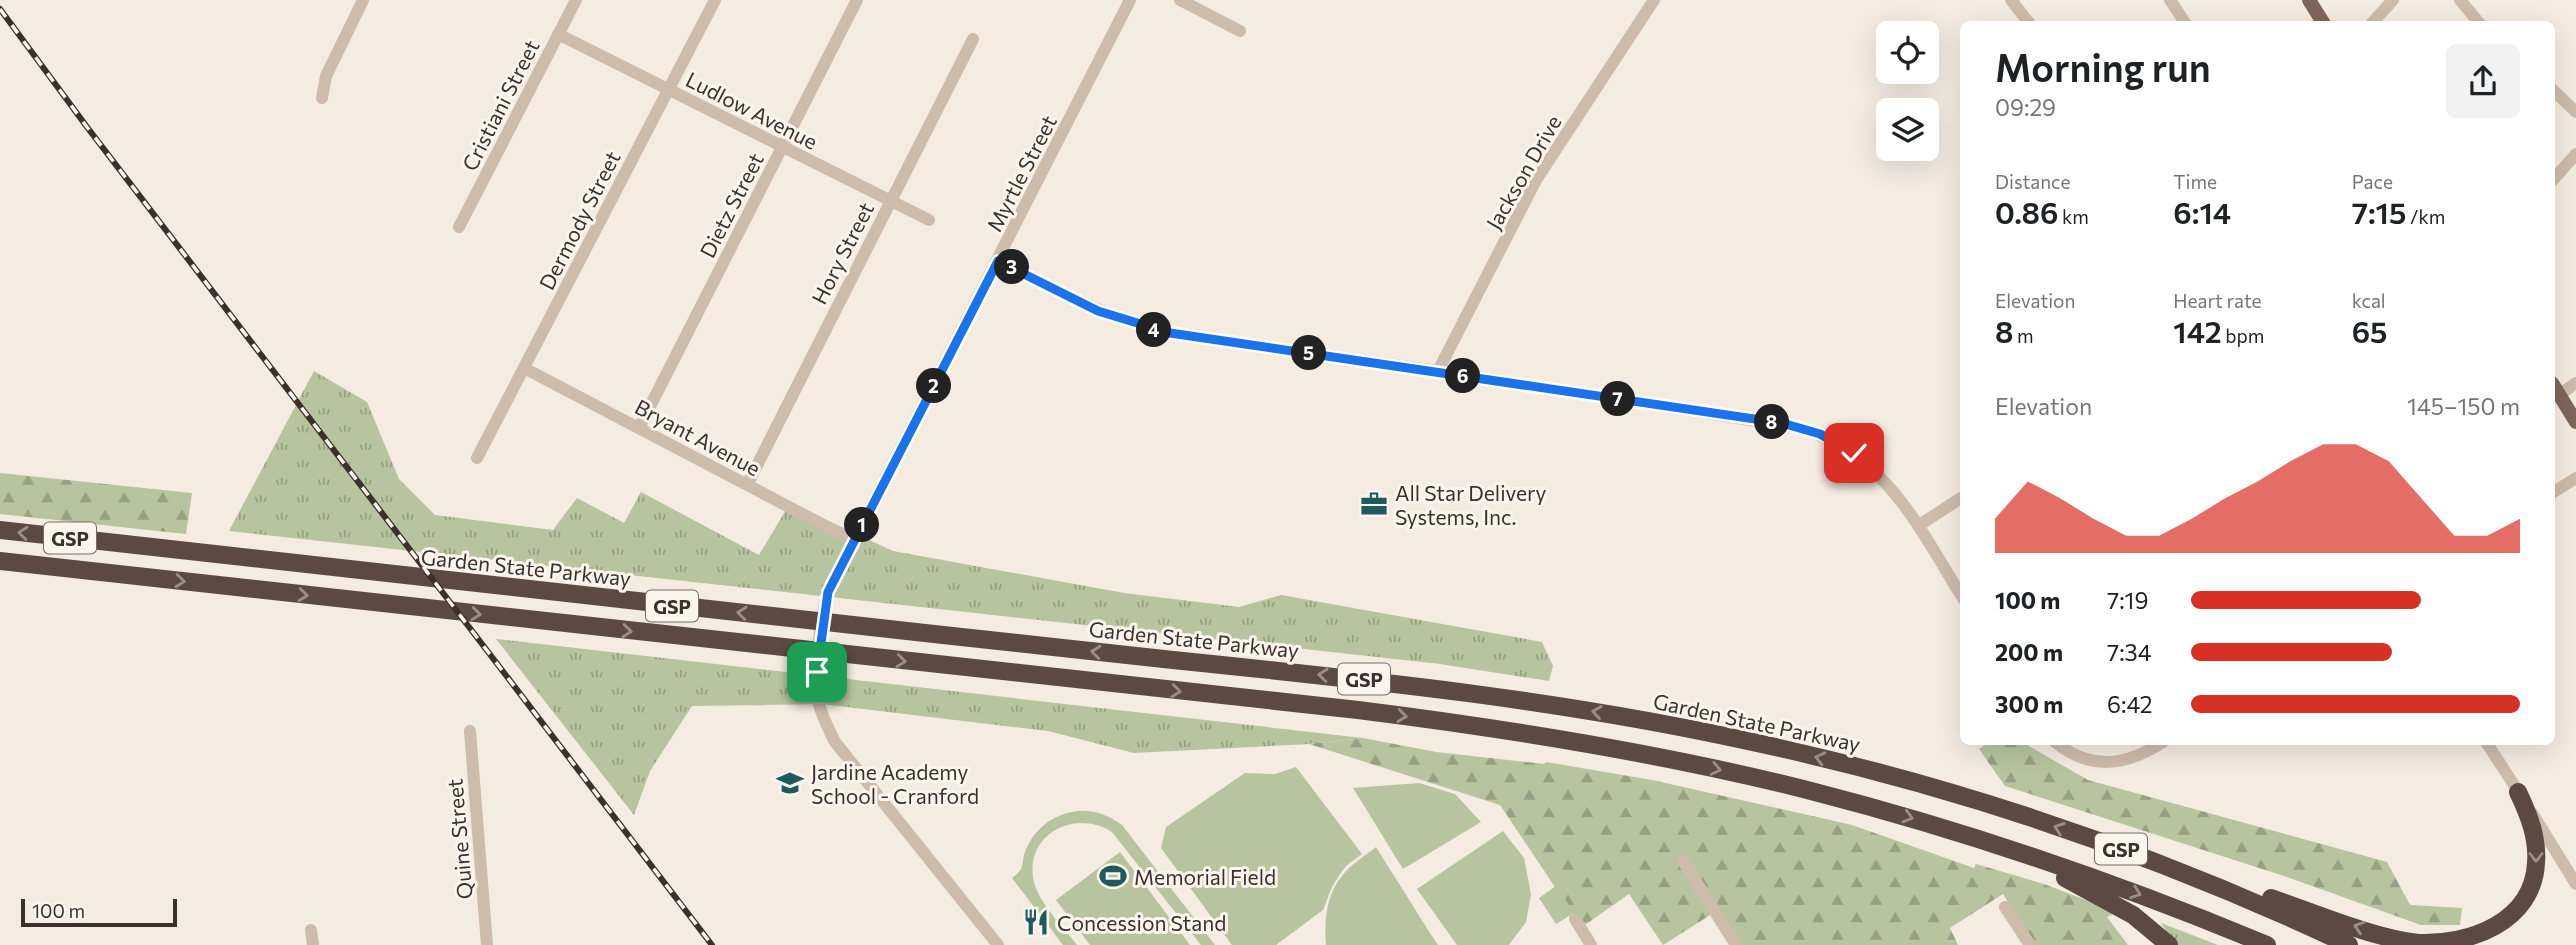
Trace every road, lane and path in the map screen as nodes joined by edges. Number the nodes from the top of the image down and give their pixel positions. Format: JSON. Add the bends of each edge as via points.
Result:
{"nodes":[{"id":1,"x":363,"y":0,"type":"edge"},
{"id":2,"x":576,"y":0,"type":"edge"},
{"id":3,"x":715,"y":0,"type":"edge"},
{"id":4,"x":857,"y":0,"type":"edge"},
{"id":5,"x":1130,"y":0,"type":"edge"},
{"id":6,"x":1180,"y":0,"type":"edge"},
{"id":7,"x":1654,"y":0,"type":"edge"},
{"id":8,"x":2011,"y":0,"type":"edge"},
{"id":9,"x":2170,"y":0,"type":"edge"},
{"id":10,"x":2309,"y":0,"type":"edge"},
{"id":11,"x":2393,"y":0,"type":"edge"},
{"id":12,"x":2460,"y":0,"type":"edge"},
{"id":13,"x":2028,"y":21,"type":"edge"},
{"id":14,"x":2184,"y":21,"type":"edge"},
{"id":15,"x":2322,"y":21,"type":"edge"},
{"id":16,"x":2374,"y":21,"type":"edge"},
{"id":17,"x":2478,"y":21,"type":"edge"},
{"id":18,"x":1240,"y":31,"type":"dead end"},
{"id":19,"x":558,"y":34,"type":"junction"},
{"id":20,"x":973,"y":39,"type":"dead end"},
{"id":21,"x":668,"y":89,"type":"junction"},
{"id":22,"x":2555,"y":92,"type":"edge"},
{"id":23,"x":322,"y":98,"type":"dead end"},
{"id":24,"x":2576,"y":112,"type":"edge"},
{"id":25,"x":782,"y":146,"type":"junction"},
{"id":26,"x":2576,"y":154,"type":"edge"},
{"id":27,"x":2555,"y":178,"type":"edge"},
{"id":28,"x":890,"y":201,"type":"junction"},
{"id":29,"x":929,"y":220,"type":"dead end"},
{"id":30,"x":459,"y":227,"type":"dead end"},
{"id":31,"x":998,"y":261,"type":"junction"},
{"id":32,"x":524,"y":368,"type":"junction"},
{"id":33,"x":1438,"y":371,"type":"junction"},
{"id":34,"x":2576,"y":383,"type":"edge"},
{"id":35,"x":2555,"y":389,"type":"edge"},
{"id":36,"x":2576,"y":422,"type":"edge"},
{"id":37,"x":639,"y":428,"type":"junction"},
{"id":38,"x":477,"y":458,"type":"dead end"},
{"id":39,"x":2576,"y":478,"type":"edge"},
{"id":40,"x":747,"y":485,"type":"junction"},
{"id":41,"x":2555,"y":491,"type":"edge"},
{"id":42,"x":1960,"y":499,"type":"edge"},
{"id":43,"x":1917,"y":526,"type":"junction"},
{"id":44,"x":0,"y":530,"type":"edge"},
{"id":45,"x":854,"y":541,"type":"junction"},
{"id":46,"x":0,"y":561,"type":"edge"},
{"id":47,"x":1960,"y":594,"type":"edge"},
{"id":48,"x":470,"y":731,"type":"dead end"},
{"id":49,"x":2060,"y":745,"type":"edge"},
{"id":50,"x":2157,"y":745,"type":"edge"},
{"id":51,"x":2488,"y":745,"type":"edge"},
{"id":52,"x":2518,"y":792,"type":"junction"},
{"id":53,"x":1956,"y":831,"type":"junction"},
{"id":54,"x":2107,"y":844,"type":"junction"},
{"id":55,"x":1683,"y":861,"type":"dead end"},
{"id":56,"x":2576,"y":884,"type":"edge"},
{"id":57,"x":2005,"y":907,"type":"dead end"},
{"id":58,"x":1575,"y":919,"type":"dead end"},
{"id":59,"x":312,"y":930,"type":"dead end"},
{"id":60,"x":2385,"y":936,"type":"junction"},
{"id":61,"x":313,"y":945,"type":"edge"},
{"id":62,"x":487,"y":945,"type":"edge"},
{"id":63,"x":998,"y":945,"type":"edge"},
{"id":64,"x":1591,"y":945,"type":"edge"},
{"id":65,"x":1736,"y":945,"type":"edge"},
{"id":66,"x":2030,"y":945,"type":"edge"},
{"id":67,"x":2169,"y":945,"type":"edge"},
{"id":68,"x":2267,"y":945,"type":"edge"},
{"id":69,"x":2349,"y":945,"type":"edge"},
{"id":70,"x":2412,"y":945,"type":"edge"}],
"edges":[{"from":1,"to":23,"type":"street","via":[[326,75]]},
{"from":2,"to":19,"type":"street","name":"Cristiani Street"},
{"from":3,"to":21,"type":"street","name":"Dermody Street"},
{"from":4,"to":25,"type":"street","name":"Dietz Street"},
{"from":5,"to":31,"type":"street","name":"Myrtle Street"},
{"from":6,"to":18,"type":"street"},
{"from":7,"to":33,"type":"street","name":"Jackson Drive","via":[[1536,180]]},
{"from":8,"to":13,"type":"street"},
{"from":9,"to":14,"type":"street"},
{"from":10,"to":15,"type":"main road"},
{"from":11,"to":16,"type":"street"},
{"from":12,"to":17,"type":"street"},
{"from":19,"to":21,"type":"street","name":"Ludlow Avenue"},
{"from":19,"to":30,"type":"street","name":"Cristiani Street"},
{"from":20,"to":28,"type":"street","name":"Hory Street"},
{"from":21,"to":25,"type":"street","name":"Ludlow Avenue"},
{"from":21,"to":32,"type":"street","name":"Dermody Street"},
{"from":22,"to":24,"type":"street"},
{"from":25,"to":28,"type":"street","name":"Ludlow Avenue"},
{"from":25,"to":37,"type":"street","name":"Dietz Street"},
{"from":26,"to":27,"type":"street"},
{"from":28,"to":29,"type":"street","name":"Ludlow Avenue"},
{"from":28,"to":40,"type":"street","name":"Hory Street"},
{"from":31,"to":33,"type":"street","via":[[1098,311],[1155,330]]},
{"from":31,"to":45,"type":"street","name":"Myrtle Street"},
{"from":32,"to":37,"type":"street","name":"Bryant Avenue"},
{"from":32,"to":38,"type":"street","name":"Dermody Street"},
{"from":33,"to":43,"type":"street","via":[[1801,428],[1838,443],[1870,466],[1897,494]]},
{"from":34,"to":35,"type":"street"},
{"from":35,"to":36,"type":"main road"},
{"from":37,"to":40,"type":"street","name":"Bryant Avenue"},
{"from":39,"to":41,"type":"street"},
{"from":40,"to":45,"type":"street","name":"Bryant Avenue"},
{"from":42,"to":43,"type":"street"},
{"from":43,"to":47,"type":"street"},
{"from":54,"to":44,"type":"highway","name":"Garden State Parkway","number":"GSP","one_way":true,"via":[[1905,779],[1757,742],[1606,713],[1391,682]]},
{"from":45,"to":63,"type":"street","name":"Myrtle Street","via":[[826,599],[817,681],[821,709],[835,742]]},
{"from":46,"to":53,"type":"highway","number":"GSP","one_way":true,"via":[[1358,710],[1509,731],[1734,773]]},
{"from":48,"to":62,"type":"street","name":"Quine Street"},
{"from":49,"to":50,"type":"street","via":[[2083,758],[2108,762],[2133,758]]},
{"from":51,"to":52,"type":"street"},
{"from":52,"to":56,"type":"street"},
{"from":52,"to":60,"type":"highway","one_way":true,"via":[[2533,830],[2536,864],[2530,889],[2517,910],[2490,931],[2463,941],[2422,944]]},
{"from":53,"to":67,"type":"highway","via":[[2078,884],[2133,915]]},
{"from":53,"to":68,"type":"highway","number":"GSP","one_way":true,"via":[[2101,880]]},
{"from":60,"to":54,"type":"highway","one_way":true},
{"from":54,"to":69,"type":"highway","name":"Garden State Parkway","number":"GSP"},
{"from":55,"to":65,"type":"street"},
{"from":57,"to":66,"type":"street"},
{"from":58,"to":64,"type":"street"},
{"from":59,"to":61,"type":"street"},
{"from":60,"to":70,"type":"highway"}]}
